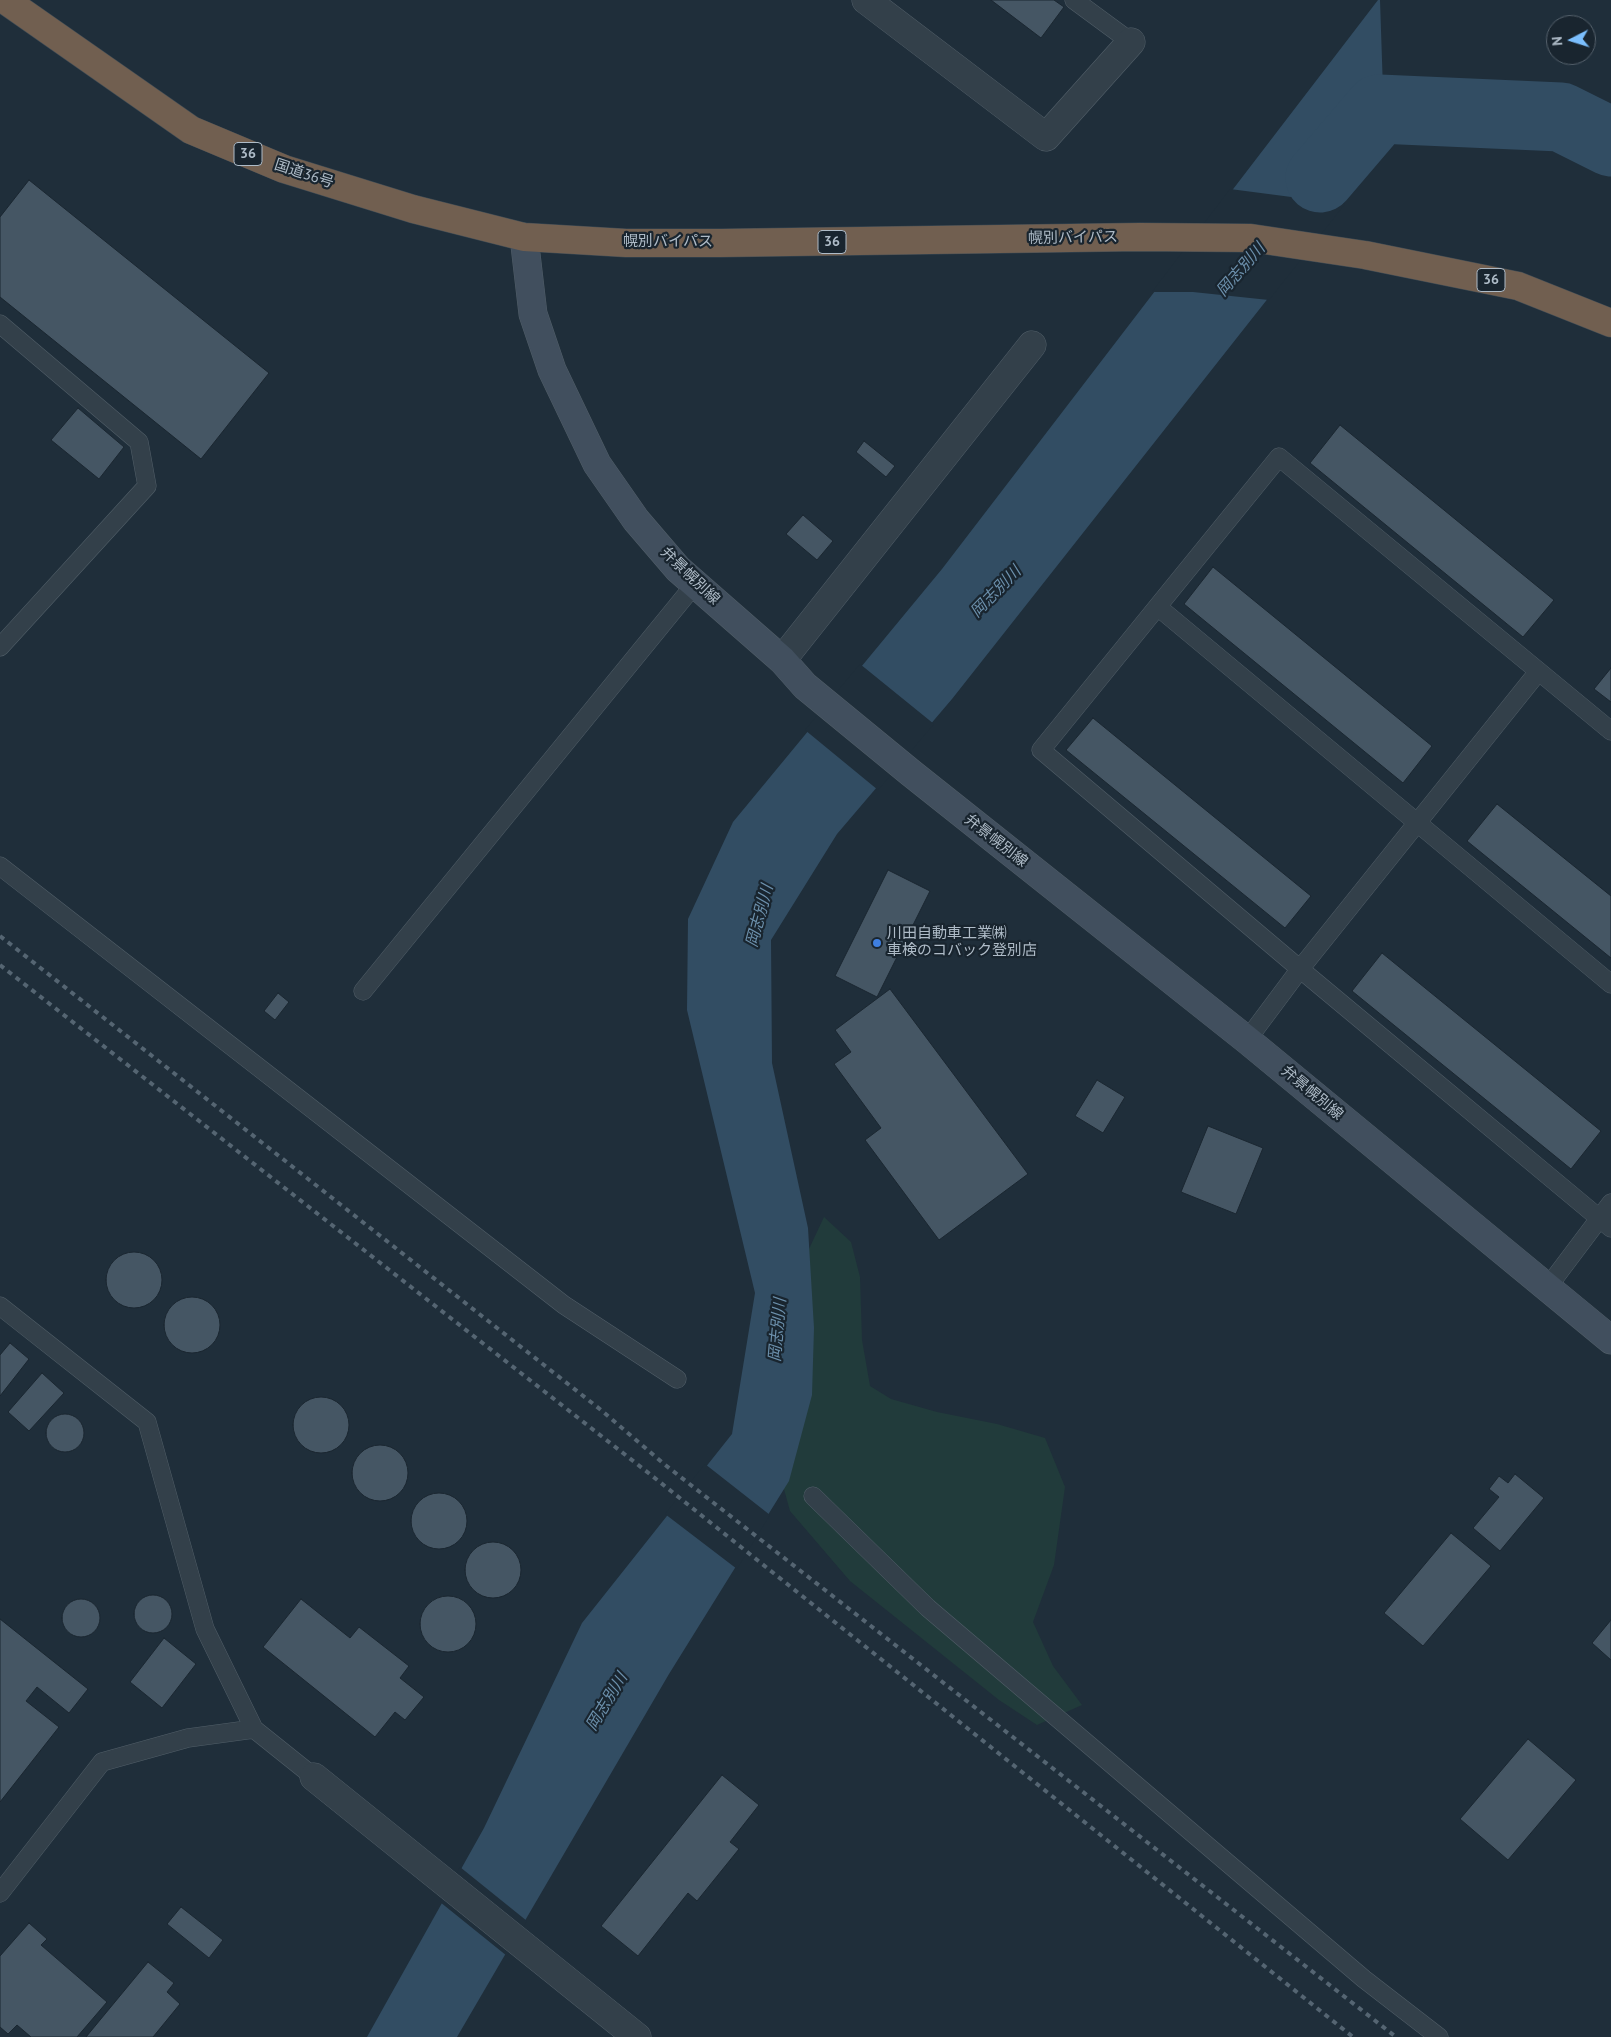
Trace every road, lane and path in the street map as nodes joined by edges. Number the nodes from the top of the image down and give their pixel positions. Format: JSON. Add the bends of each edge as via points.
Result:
{"nodes":[{"id":1,"x":5,"y":0,"type":"edge"},
{"id":2,"x":866,"y":0,"type":"edge"},
{"id":3,"x":1074,"y":0,"type":"edge"},
{"id":4,"x":1131,"y":42,"type":"joint"},
{"id":5,"x":524,"y":237,"type":"junction"},
{"id":6,"x":1611,"y":323,"type":"edge"},
{"id":7,"x":0,"y":324,"type":"edge"},
{"id":8,"x":1032,"y":345,"type":"dead end"},
{"id":9,"x":695,"y":584,"type":"junction"},
{"id":10,"x":1158,"y":607,"type":"junction"},
{"id":11,"x":2,"y":641,"type":"edge"},
{"id":12,"x":782,"y":660,"type":"junction"},
{"id":13,"x":1538,"y":672,"type":"junction"},
{"id":14,"x":1611,"y":731,"type":"edge"},
{"id":15,"x":1418,"y":823,"type":"junction"},
{"id":16,"x":0,"y":866,"type":"edge"},
{"id":17,"x":1300,"y":969,"type":"junction"},
{"id":18,"x":1611,"y":984,"type":"edge"},
{"id":19,"x":363,"y":991,"type":"dead end"},
{"id":20,"x":1247,"y":1040,"type":"junction"},
{"id":21,"x":1611,"y":1203,"type":"edge"},
{"id":22,"x":1605,"y":1223,"type":"edge"},
{"id":23,"x":1546,"y":1288,"type":"junction"},
{"id":24,"x":0,"y":1306,"type":"edge"},
{"id":25,"x":1611,"y":1340,"type":"edge"},
{"id":26,"x":677,"y":1379,"type":"dead end"},
{"id":27,"x":813,"y":1496,"type":"dead end"},
{"id":28,"x":254,"y":1729,"type":"junction"},
{"id":29,"x":314,"y":1777,"type":"joint"},
{"id":30,"x":0,"y":1893,"type":"edge"},
{"id":31,"x":637,"y":2037,"type":"edge"},
{"id":32,"x":1439,"y":2037,"type":"edge"}],
"edges":[{"from":1,"to":5,"type":"highway","name":"国道36号","number":"36","via":[[191,130],[284,169],[414,209]]},
{"from":2,"to":4,"type":"street","via":[[1046,137]]},
{"from":3,"to":4,"type":"lane"},
{"from":5,"to":6,"type":"highway","name":"幌別バイパス","number":"36","via":[[674,243],[1251,238],[1365,255],[1518,286]]},
{"from":5,"to":9,"type":"main road","name":"弁景幌別線","via":[[533,314],[552,370],[593,456],[636,520]]},
{"from":7,"to":11,"type":"lane","via":[[139,442],[147,486]]},
{"from":8,"to":12,"type":"street"},
{"from":9,"to":12,"type":"main road","name":"弁景幌別線"},
{"from":9,"to":19,"type":"lane"},
{"from":10,"to":13,"type":"lane","via":[[1279,456]]},
{"from":10,"to":15,"type":"lane"},
{"from":10,"to":17,"type":"lane","via":[[1041,750]]},
{"from":12,"to":20,"type":"main road","name":"弁景幌別線","via":[[805,686],[911,774]]},
{"from":13,"to":14,"type":"lane"},
{"from":13,"to":15,"type":"lane"},
{"from":15,"to":17,"type":"lane"},
{"from":15,"to":18,"type":"lane"},
{"from":16,"to":26,"type":"lane","via":[[564,1305]]},
{"from":17,"to":20,"type":"lane"},
{"from":17,"to":22,"type":"lane"},
{"from":20,"to":23,"type":"main road","name":"弁景幌別線"},
{"from":21,"to":22,"type":"lane"},
{"from":22,"to":23,"type":"lane"},
{"from":23,"to":25,"type":"main road","name":"弁景幌別線"},
{"from":24,"to":28,"type":"lane","via":[[147,1422],[205,1629]]},
{"from":27,"to":32,"type":"lane","via":[[928,1608],[1364,1979]]},
{"from":28,"to":29,"type":"lane"},
{"from":28,"to":30,"type":"lane","via":[[188,1738],[102,1762]]},
{"from":29,"to":31,"type":"street"}]}
